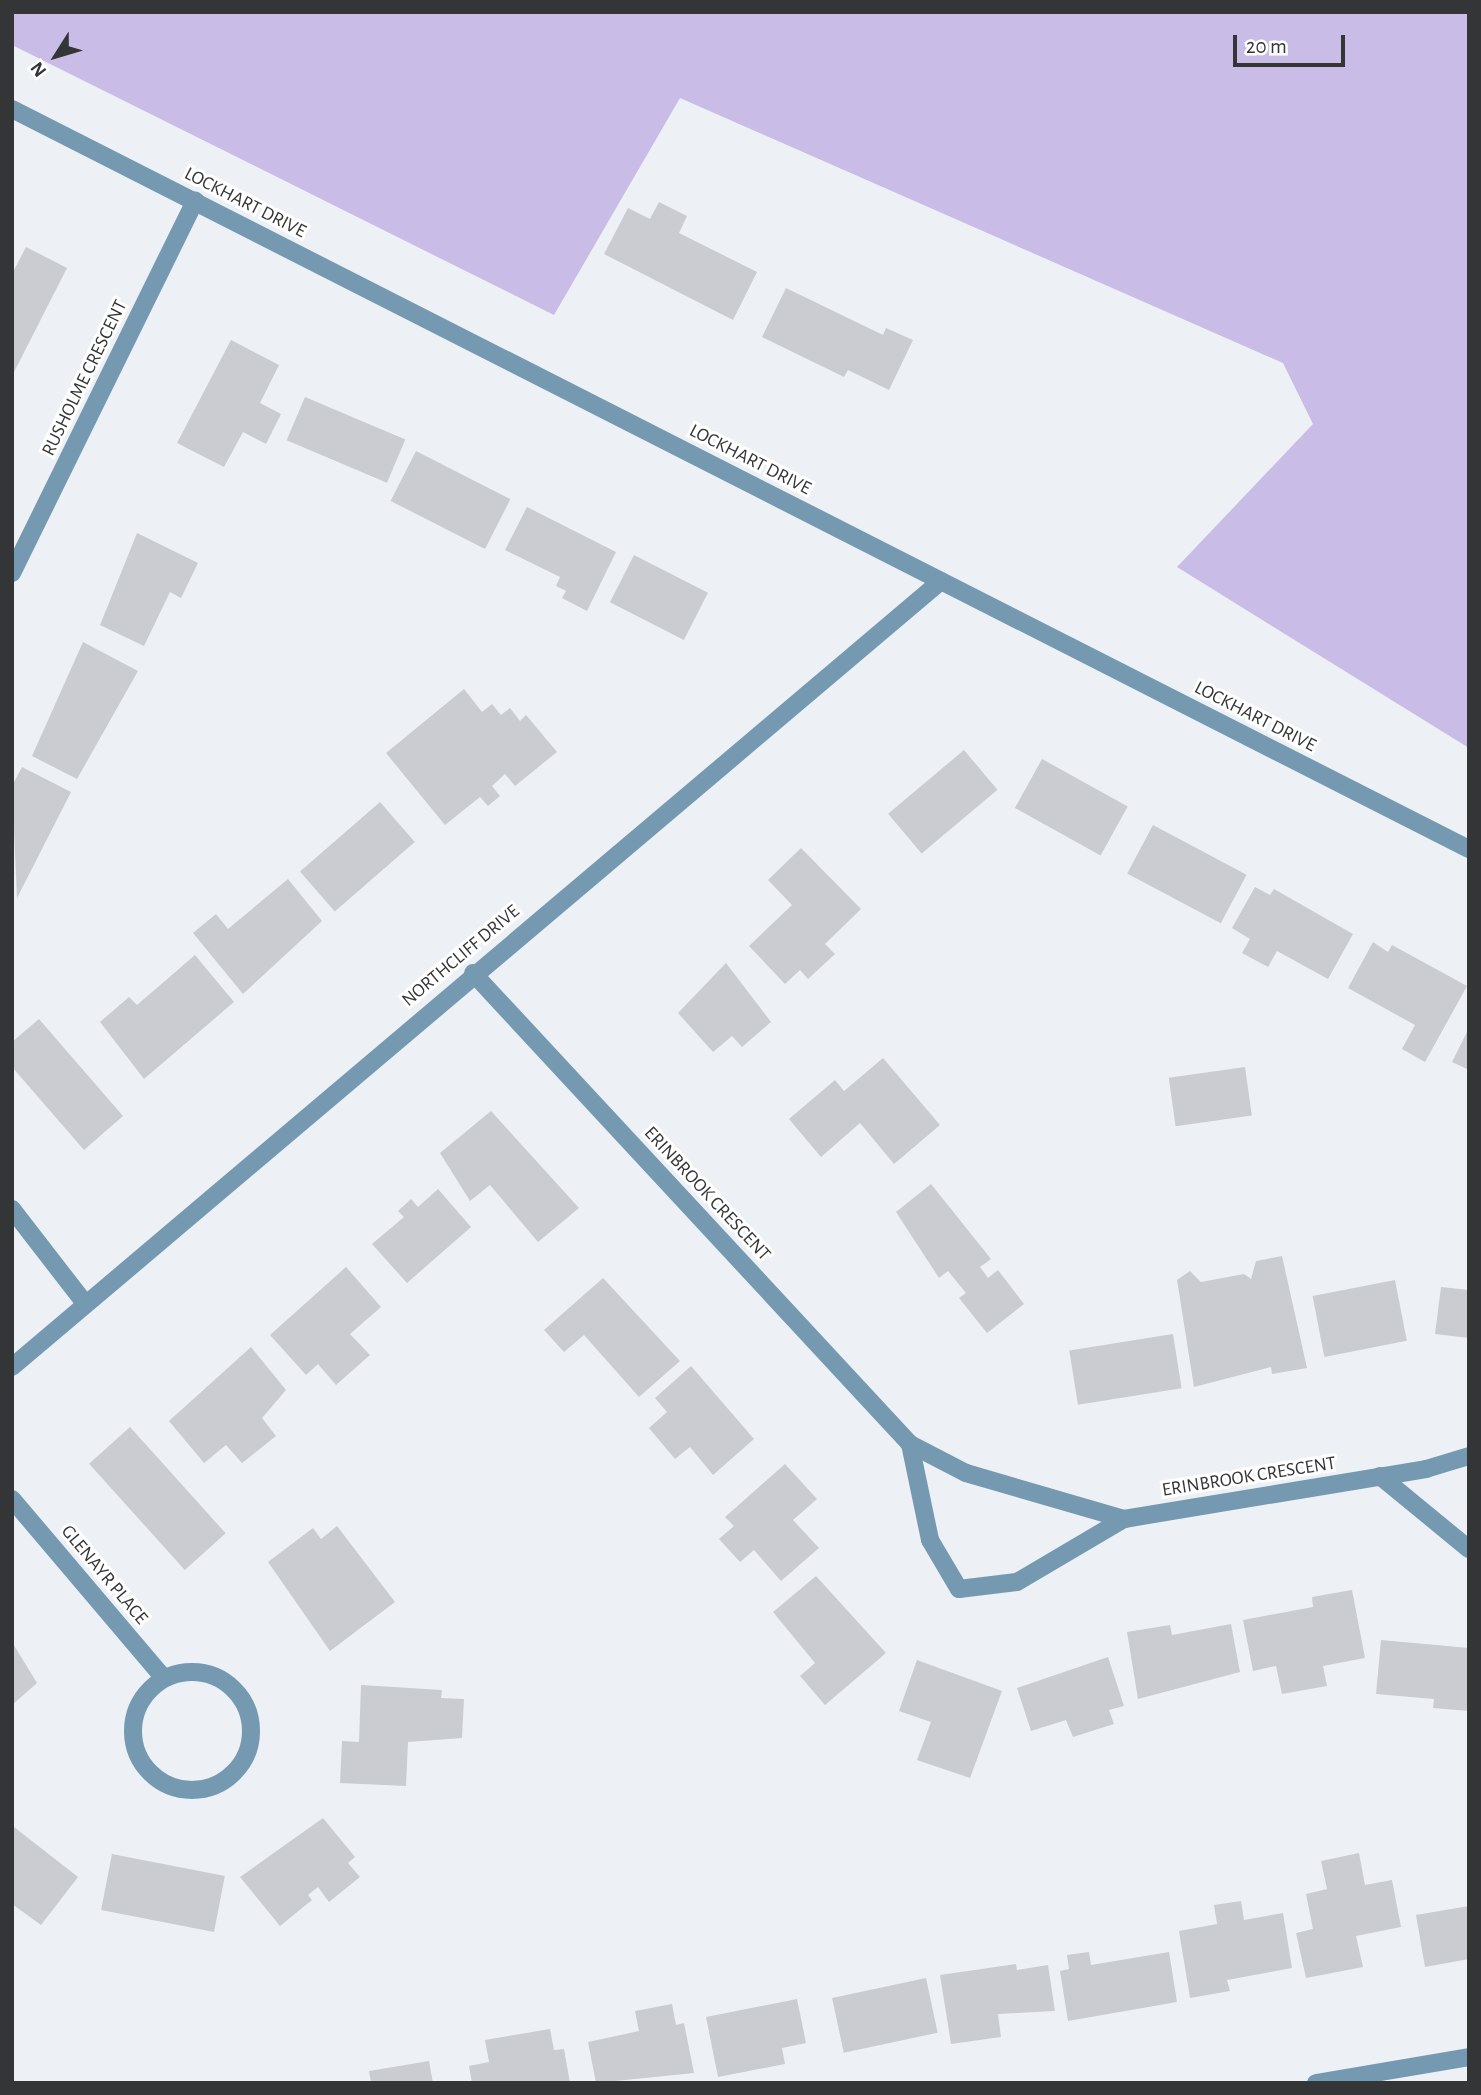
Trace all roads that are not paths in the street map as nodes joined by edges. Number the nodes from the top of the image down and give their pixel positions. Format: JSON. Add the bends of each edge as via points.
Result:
{"nodes":[{"id":1,"x":12,"y":109,"type":"edge"},
{"id":2,"x":195,"y":201,"type":"junction"},
{"id":3,"x":12,"y":573,"type":"edge"},
{"id":4,"x":941,"y":580,"type":"junction"},
{"id":5,"x":1469,"y":849,"type":"edge"},
{"id":6,"x":473,"y":973,"type":"junction"},
{"id":7,"x":12,"y":1209,"type":"edge"},
{"id":8,"x":85,"y":1302,"type":"junction"},
{"id":9,"x":12,"y":1367,"type":"edge"},
{"id":10,"x":910,"y":1444,"type":"junction"},
{"id":11,"x":1469,"y":1455,"type":"edge"},
{"id":12,"x":1380,"y":1476,"type":"junction"},
{"id":13,"x":12,"y":1499,"type":"edge"},
{"id":14,"x":1124,"y":1518,"type":"junction"},
{"id":15,"x":1469,"y":1549,"type":"edge"},
{"id":16,"x":164,"y":1678,"type":"junction"},
{"id":17,"x":1469,"y":2057,"type":"edge"},
{"id":18,"x":1316,"y":2083,"type":"edge"}],
"edges":[{"from":1,"to":2,"type":"street","name":"LOCKHART DRIVE"},
{"from":2,"to":3,"type":"street","name":"RUSHOLME CRESCENT"},
{"from":2,"to":4,"type":"street","name":"LOCKHART DRIVE"},
{"from":4,"to":5,"type":"street","name":"LOCKHART DRIVE"},
{"from":4,"to":6,"type":"street","name":"NORTHCLIFF DRIVE"},
{"from":6,"to":8,"type":"street","name":"NORTHCLIFF DRIVE"},
{"from":6,"to":10,"type":"street","name":"ERINBROOK CRESCENT"},
{"from":7,"to":8,"type":"street"},
{"from":8,"to":9,"type":"street","name":"NORTHCLIFF DRIVE"},
{"from":10,"to":14,"type":"street","name":"ERINBROOK CRESCENT","via":[[966,1473]]},
{"from":10,"to":14,"type":"street","name":"ERINBROOK CRESCENT","via":[[930,1540],[959,1589],[1017,1582]]},
{"from":11,"to":12,"type":"street","name":"ERINBROOK CRESCENT"},
{"from":12,"to":14,"type":"street","name":"ERINBROOK CRESCENT"},
{"from":12,"to":15,"type":"street"},
{"from":13,"to":16,"type":"street","name":"GLENAYR PLACE"},
{"from":16,"to":16,"type":"street","via":[[198,1671],[217,1676],[246,1704],[252,1724],[243,1763],[212,1787],[172,1787],[142,1763],[134,1746],[137,1708]]},
{"from":17,"to":18,"type":"street"}]}
